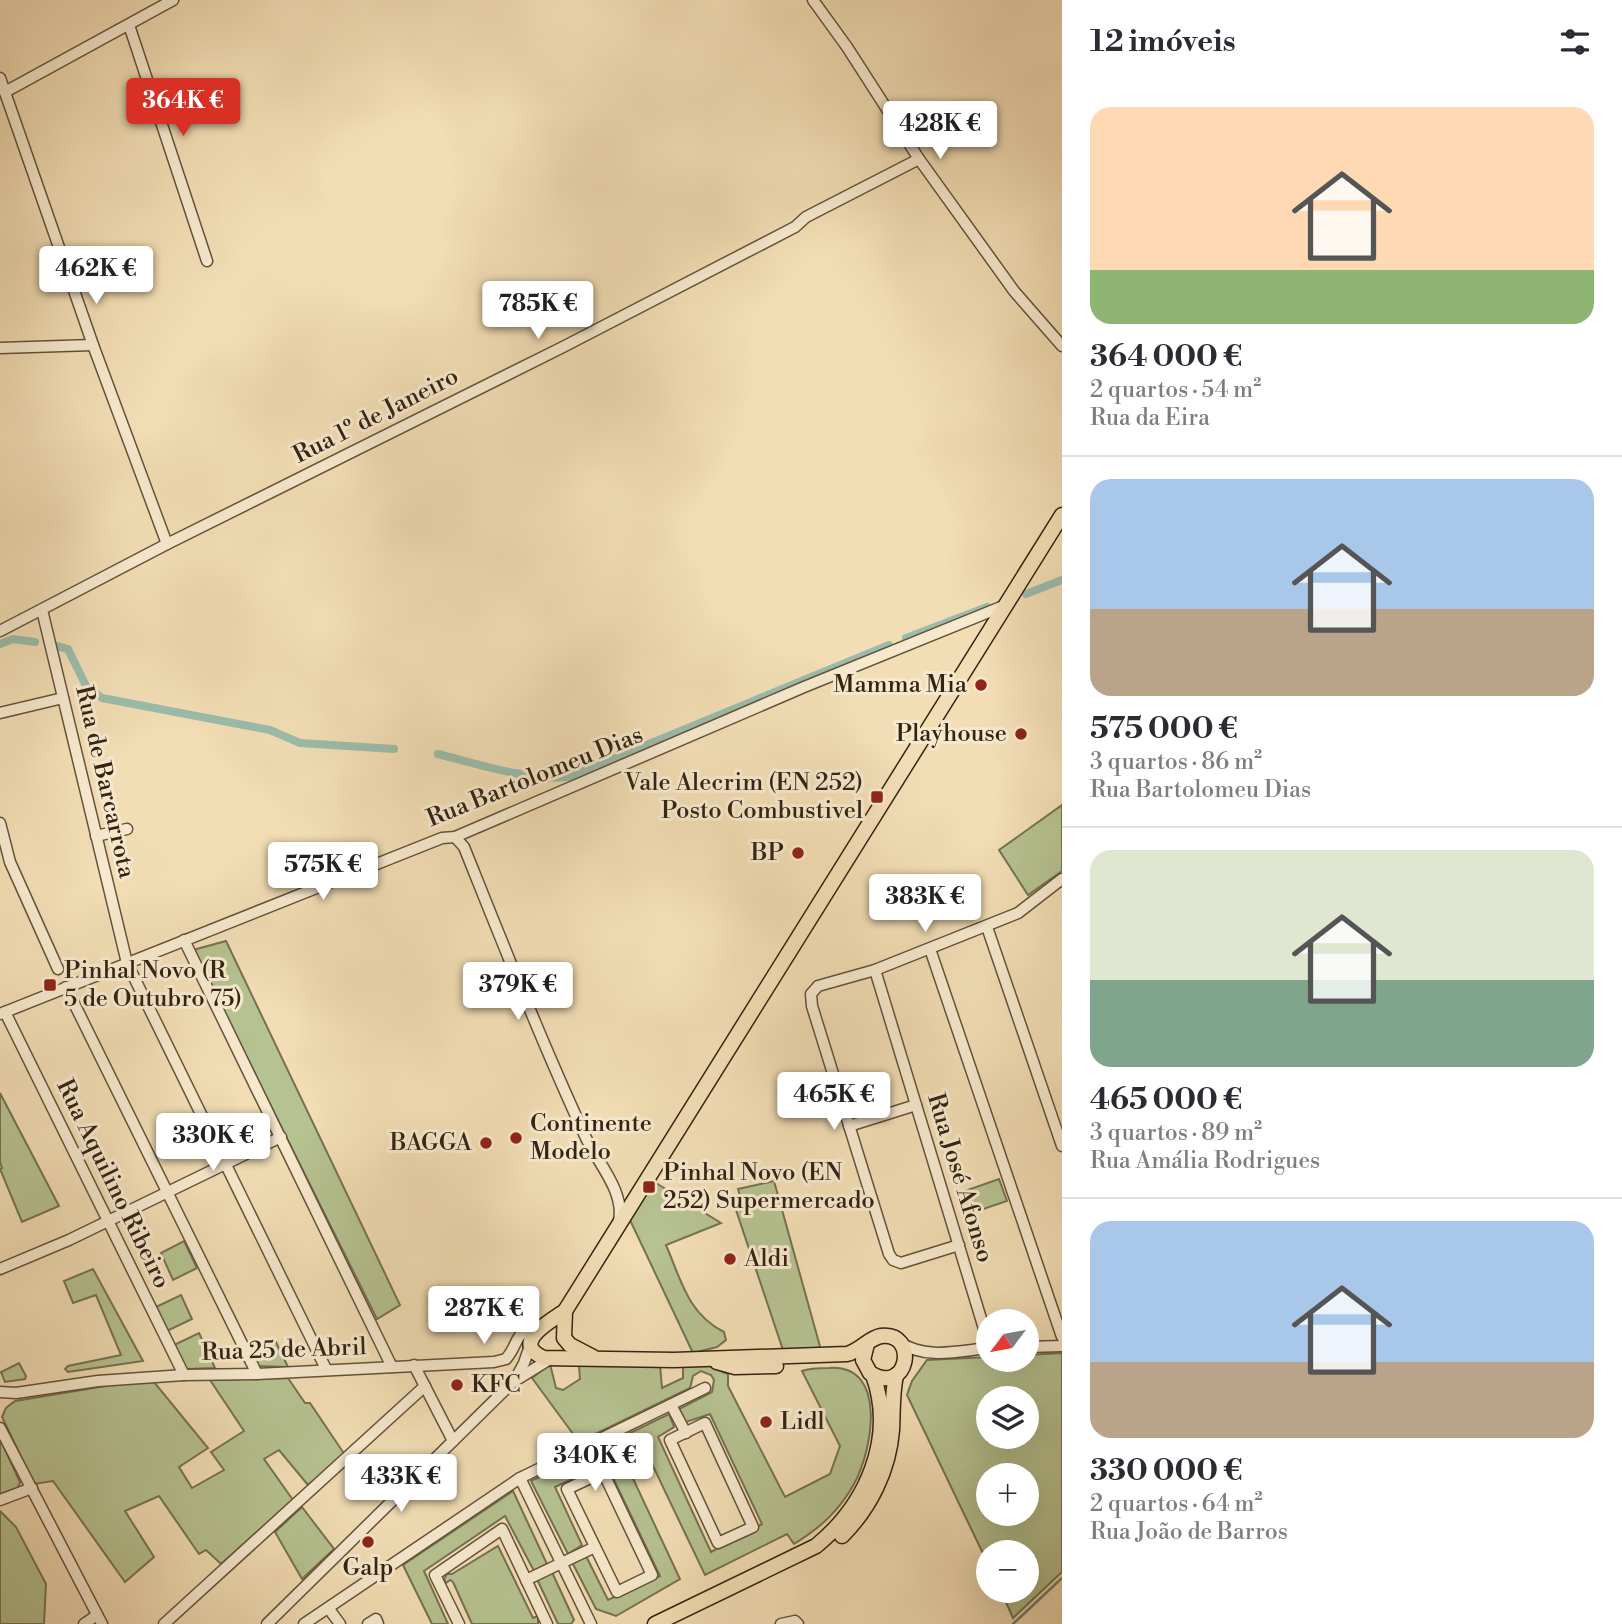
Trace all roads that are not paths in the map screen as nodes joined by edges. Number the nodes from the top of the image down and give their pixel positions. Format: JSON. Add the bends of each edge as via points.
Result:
{"nodes":[{"id":1,"x":173,"y":0,"type":"edge"},
{"id":2,"x":813,"y":0,"type":"edge"},
{"id":3,"x":129,"y":25,"type":"junction"},
{"id":4,"x":0,"y":78,"type":"edge"},
{"id":5,"x":5,"y":92,"type":"junction"},
{"id":6,"x":919,"y":159,"type":"junction"},
{"id":7,"x":207,"y":261,"type":"dead end"},
{"id":8,"x":93,"y":345,"type":"junction"},
{"id":9,"x":1062,"y":346,"type":"edge"},
{"id":10,"x":0,"y":348,"type":"edge"},
{"id":11,"x":1062,"y":515,"type":"edge"},
{"id":12,"x":167,"y":544,"type":"junction"},
{"id":13,"x":1006,"y":605,"type":"junction"},
{"id":14,"x":42,"y":610,"type":"junction"},
{"id":15,"x":0,"y":631,"type":"edge"},
{"id":16,"x":64,"y":698,"type":"junction"},
{"id":17,"x":0,"y":713,"type":"edge"},
{"id":18,"x":0,"y":823,"type":"edge"},
{"id":19,"x":127,"y":829,"type":"dead end"},
{"id":20,"x":96,"y":836,"type":"junction"},
{"id":21,"x":455,"y":837,"type":"junction"},
{"id":22,"x":5,"y":863,"type":"edge"},
{"id":23,"x":1062,"y":879,"type":"edge"},
{"id":24,"x":987,"y":927,"type":"junction"},
{"id":25,"x":184,"y":940,"type":"junction"},
{"id":26,"x":930,"y":949,"type":"junction"},
{"id":27,"x":127,"y":963,"type":"junction"},
{"id":28,"x":58,"y":969,"type":"dead end"},
{"id":29,"x":875,"y":970,"type":"junction"},
{"id":30,"x":66,"y":988,"type":"junction"},
{"id":31,"x":3,"y":1013,"type":"edge"},
{"id":32,"x":916,"y":1105,"type":"junction"},
{"id":33,"x":849,"y":1126,"type":"junction"},
{"id":34,"x":281,"y":1137,"type":"junction"},
{"id":35,"x":1062,"y":1146,"type":"edge"},
{"id":36,"x":225,"y":1162,"type":"junction"},
{"id":37,"x":613,"y":1186,"type":"junction"},
{"id":38,"x":166,"y":1191,"type":"junction"},
{"id":39,"x":639,"y":1191,"type":"junction"},
{"id":40,"x":108,"y":1220,"type":"junction"},
{"id":41,"x":618,"y":1225,"type":"junction"},
{"id":42,"x":959,"y":1245,"type":"junction"},
{"id":43,"x":0,"y":1269,"type":"edge"},
{"id":44,"x":978,"y":1309,"type":"edge"},
{"id":45,"x":565,"y":1311,"type":"junction"},
{"id":46,"x":538,"y":1331,"type":"junction"},
{"id":47,"x":564,"y":1337,"type":"junction"},
{"id":48,"x":1062,"y":1337,"type":"edge"},
{"id":49,"x":899,"y":1342,"type":"junction"},
{"id":50,"x":867,"y":1344,"type":"junction"},
{"id":51,"x":1062,"y":1346,"type":"edge"},
{"id":52,"x":1040,"y":1347,"type":"edge"},
{"id":53,"x":976,"y":1348,"type":"edge"},
{"id":54,"x":923,"y":1353,"type":"junction"},
{"id":55,"x":594,"y":1357,"type":"junction"},
{"id":56,"x":552,"y":1358,"type":"junction"},
{"id":57,"x":705,"y":1359,"type":"junction"},
{"id":58,"x":414,"y":1365,"type":"junction"},
{"id":59,"x":392,"y":1367,"type":"junction"},
{"id":60,"x":326,"y":1369,"type":"junction"},
{"id":61,"x":900,"y":1370,"type":"junction"},
{"id":62,"x":870,"y":1372,"type":"junction"},
{"id":63,"x":257,"y":1374,"type":"junction"},
{"id":64,"x":184,"y":1375,"type":"junction"},
{"id":65,"x":513,"y":1382,"type":"junction"},
{"id":66,"x":425,"y":1386,"type":"junction"},
{"id":67,"x":705,"y":1388,"type":"dead end"},
{"id":68,"x":16,"y":1393,"type":"junction"},
{"id":69,"x":0,"y":1394,"type":"edge"},
{"id":70,"x":0,"y":1403,"type":"edge"},
{"id":71,"x":671,"y":1405,"type":"junction"},
{"id":72,"x":0,"y":1428,"type":"edge"},
{"id":73,"x":686,"y":1433,"type":"junction"},
{"id":74,"x":453,"y":1441,"type":"junction"},
{"id":75,"x":520,"y":1478,"type":"junction"},
{"id":76,"x":32,"y":1488,"type":"junction"},
{"id":77,"x":0,"y":1500,"type":"edge"},
{"id":78,"x":595,"y":1547,"type":"junction"},
{"id":79,"x":561,"y":1563,"type":"junction"},
{"id":80,"x":526,"y":1580,"type":"junction"},
{"id":81,"x":329,"y":1609,"type":"junction"},
{"id":82,"x":100,"y":1619,"type":"edge"},
{"id":83,"x":85,"y":1624,"type":"edge"},
{"id":84,"x":164,"y":1624,"type":"edge"},
{"id":85,"x":267,"y":1624,"type":"edge"},
{"id":86,"x":304,"y":1624,"type":"edge"},
{"id":87,"x":340,"y":1624,"type":"edge"},
{"id":88,"x":368,"y":1624,"type":"edge"},
{"id":89,"x":378,"y":1624,"type":"edge"},
{"id":90,"x":459,"y":1624,"type":"edge"},
{"id":91,"x":547,"y":1624,"type":"edge"},
{"id":92,"x":591,"y":1624,"type":"edge"},
{"id":93,"x":655,"y":1624,"type":"edge"},
{"id":94,"x":677,"y":1624,"type":"edge"},
{"id":95,"x":781,"y":1624,"type":"edge"},
{"id":96,"x":798,"y":1624,"type":"edge"}],
"edges":[{"from":1,"to":3,"type":"street"},
{"from":2,"to":6,"type":"street"},
{"from":3,"to":5,"type":"street"},
{"from":3,"to":7,"type":"street"},
{"from":4,"to":5,"type":"street"},
{"from":5,"to":8,"type":"street"},
{"from":6,"to":9,"type":"street","via":[[1014,291]]},
{"from":6,"to":12,"type":"street","name":"Rua 1º de Janeiro","via":[[561,348]]},
{"from":8,"to":10,"type":"street"},
{"from":8,"to":12,"type":"street"},
{"from":11,"to":13,"type":"main road"},
{"from":12,"to":14,"type":"street","name":"Rua 1º de Janeiro"},
{"from":13,"to":21,"type":"street","name":"Rua Bartolomeu Dias"},
{"from":13,"to":39,"type":"main road"},
{"from":14,"to":15,"type":"street","name":"Rua 1º de Janeiro"},
{"from":14,"to":16,"type":"street","name":"Rua de Barcarrota"},
{"from":16,"to":17,"type":"street"},
{"from":16,"to":20,"type":"street","name":"Rua de Barcarrota"},
{"from":18,"to":22,"type":"street"},
{"from":19,"to":20,"type":"street"},
{"from":20,"to":27,"type":"street","name":"Rua de Barcarrota"},
{"from":21,"to":25,"type":"street","name":"Rua Bartolomeu Dias","via":[[442,838]]},
{"from":21,"to":37,"type":"street","via":[[464,847],[553,1066]]},
{"from":22,"to":28,"type":"street"},
{"from":23,"to":24,"type":"street","via":[[1018,913]]},
{"from":24,"to":26,"type":"street"},
{"from":24,"to":35,"type":"street"},
{"from":25,"to":27,"type":"street","name":"Rua Bartolomeu Dias"},
{"from":25,"to":34,"type":"street"},
{"from":26,"to":29,"type":"street"},
{"from":26,"to":48,"type":"street"},
{"from":27,"to":30,"type":"street","name":"Rua Bartolomeu Dias"},
{"from":27,"to":36,"type":"street","name":"Rua de Barcarrota"},
{"from":29,"to":32,"type":"street","name":"Rua José Afonso"},
{"from":29,"to":33,"type":"street","via":[[818,986],[811,994]]},
{"from":30,"to":31,"type":"street","name":"Rua Bartolomeu Dias"},
{"from":30,"to":38,"type":"street"},
{"from":31,"to":40,"type":"street","name":"Rua Aquilino Ribeiro"},
{"from":32,"to":33,"type":"street"},
{"from":32,"to":42,"type":"street","name":"Rua José Afonso"},
{"from":33,"to":42,"type":"street","via":[[893,1260],[901,1264]]},
{"from":34,"to":36,"type":"street"},
{"from":34,"to":59,"type":"street"},
{"from":36,"to":38,"type":"street"},
{"from":36,"to":60,"type":"street","name":"Rua de Barcarrota"},
{"from":37,"to":39,"type":"street","via":[[628,1196]]},
{"from":37,"to":41,"type":"street","via":[[621,1208]]},
{"from":38,"to":40,"type":"street"},
{"from":38,"to":63,"type":"street"},
{"from":39,"to":41,"type":"main road"},
{"from":40,"to":43,"type":"street"},
{"from":40,"to":64,"type":"street","name":"Rua Aquilino Ribeiro"},
{"from":41,"to":45,"type":"main road"},
{"from":42,"to":44,"type":"street","name":"Rua José Afonso"},
{"from":45,"to":46,"type":"main road"},
{"from":45,"to":47,"type":"main road"},
{"from":46,"to":47,"type":"main road","via":[[559,1329]]},
{"from":46,"to":56,"type":"main road","via":[[536,1353]]},
{"from":46,"to":58,"type":"street","name":"Rua 25 de Abril","via":[[520,1333],[511,1353],[500,1361]]},
{"from":46,"to":65,"type":"street"},
{"from":47,"to":55,"type":"main road"},
{"from":47,"to":56,"type":"main road","via":[[563,1350]]},
{"from":49,"to":50,"type":"main road","via":[[883,1335]]},
{"from":49,"to":54,"type":"street"},
{"from":49,"to":61,"type":"main road","via":[[905,1352]]},
{"from":50,"to":57,"type":"main road","via":[[847,1354]]},
{"from":50,"to":62,"type":"main road","via":[[863,1354]]},
{"from":51,"to":52,"type":"street"},
{"from":53,"to":54,"type":"street"},
{"from":54,"to":61,"type":"street"},
{"from":55,"to":56,"type":"main road"},
{"from":55,"to":57,"type":"main road"},
{"from":56,"to":65,"type":"street"},
{"from":57,"to":62,"type":"main road","via":[[741,1367],[845,1361]]},
{"from":58,"to":59,"type":"street","name":"Rua 25 de Abril"},
{"from":58,"to":66,"type":"street"},
{"from":59,"to":60,"type":"street","name":"Rua 25 de Abril"},
{"from":60,"to":63,"type":"street","name":"Rua 25 de Abril"},
{"from":61,"to":62,"type":"main road","via":[[884,1378]]},
{"from":61,"to":94,"type":"main road","via":[[882,1475],[864,1510],[843,1535],[820,1553]]},
{"from":62,"to":93,"type":"main road","via":[[882,1403],[877,1453],[856,1504],[836,1529],[816,1546]]},
{"from":63,"to":64,"type":"street","name":"Rua 25 de Abril"},
{"from":64,"to":68,"type":"street","name":"Rua 25 de Abril"},
{"from":65,"to":74,"type":"street"},
{"from":66,"to":74,"type":"street"},
{"from":66,"to":84,"type":"street"},
{"from":67,"to":71,"type":"street"},
{"from":68,"to":69,"type":"street","name":"Rua 25 de Abril"},
{"from":68,"to":70,"type":"street","name":"Rua 25 de Abril"},
{"from":69,"to":70,"type":"street"},
{"from":71,"to":73,"type":"street"},
{"from":71,"to":75,"type":"street"},
{"from":72,"to":76,"type":"street"},
{"from":73,"to":73,"type":"street","via":[[670,1440],[718,1543],[753,1527],[705,1423]]},
{"from":74,"to":85,"type":"street"},
{"from":75,"to":79,"type":"street"},
{"from":75,"to":81,"type":"street"},
{"from":76,"to":77,"type":"street"},
{"from":76,"to":82,"type":"street"},
{"from":78,"to":78,"type":"street","via":[[567,1489],[603,1472],[652,1575],[617,1592]]},
{"from":78,"to":79,"type":"street"},
{"from":79,"to":80,"type":"street"},
{"from":79,"to":92,"type":"street"},
{"from":80,"to":90,"type":"street","via":[[502,1529],[435,1575]]},
{"from":80,"to":91,"type":"street"},
{"from":81,"to":86,"type":"street"},
{"from":81,"to":87,"type":"street"},
{"from":82,"to":83,"type":"street"},
{"from":88,"to":89,"type":"street","via":[[376,1619]]},
{"from":95,"to":96,"type":"street"}]}
